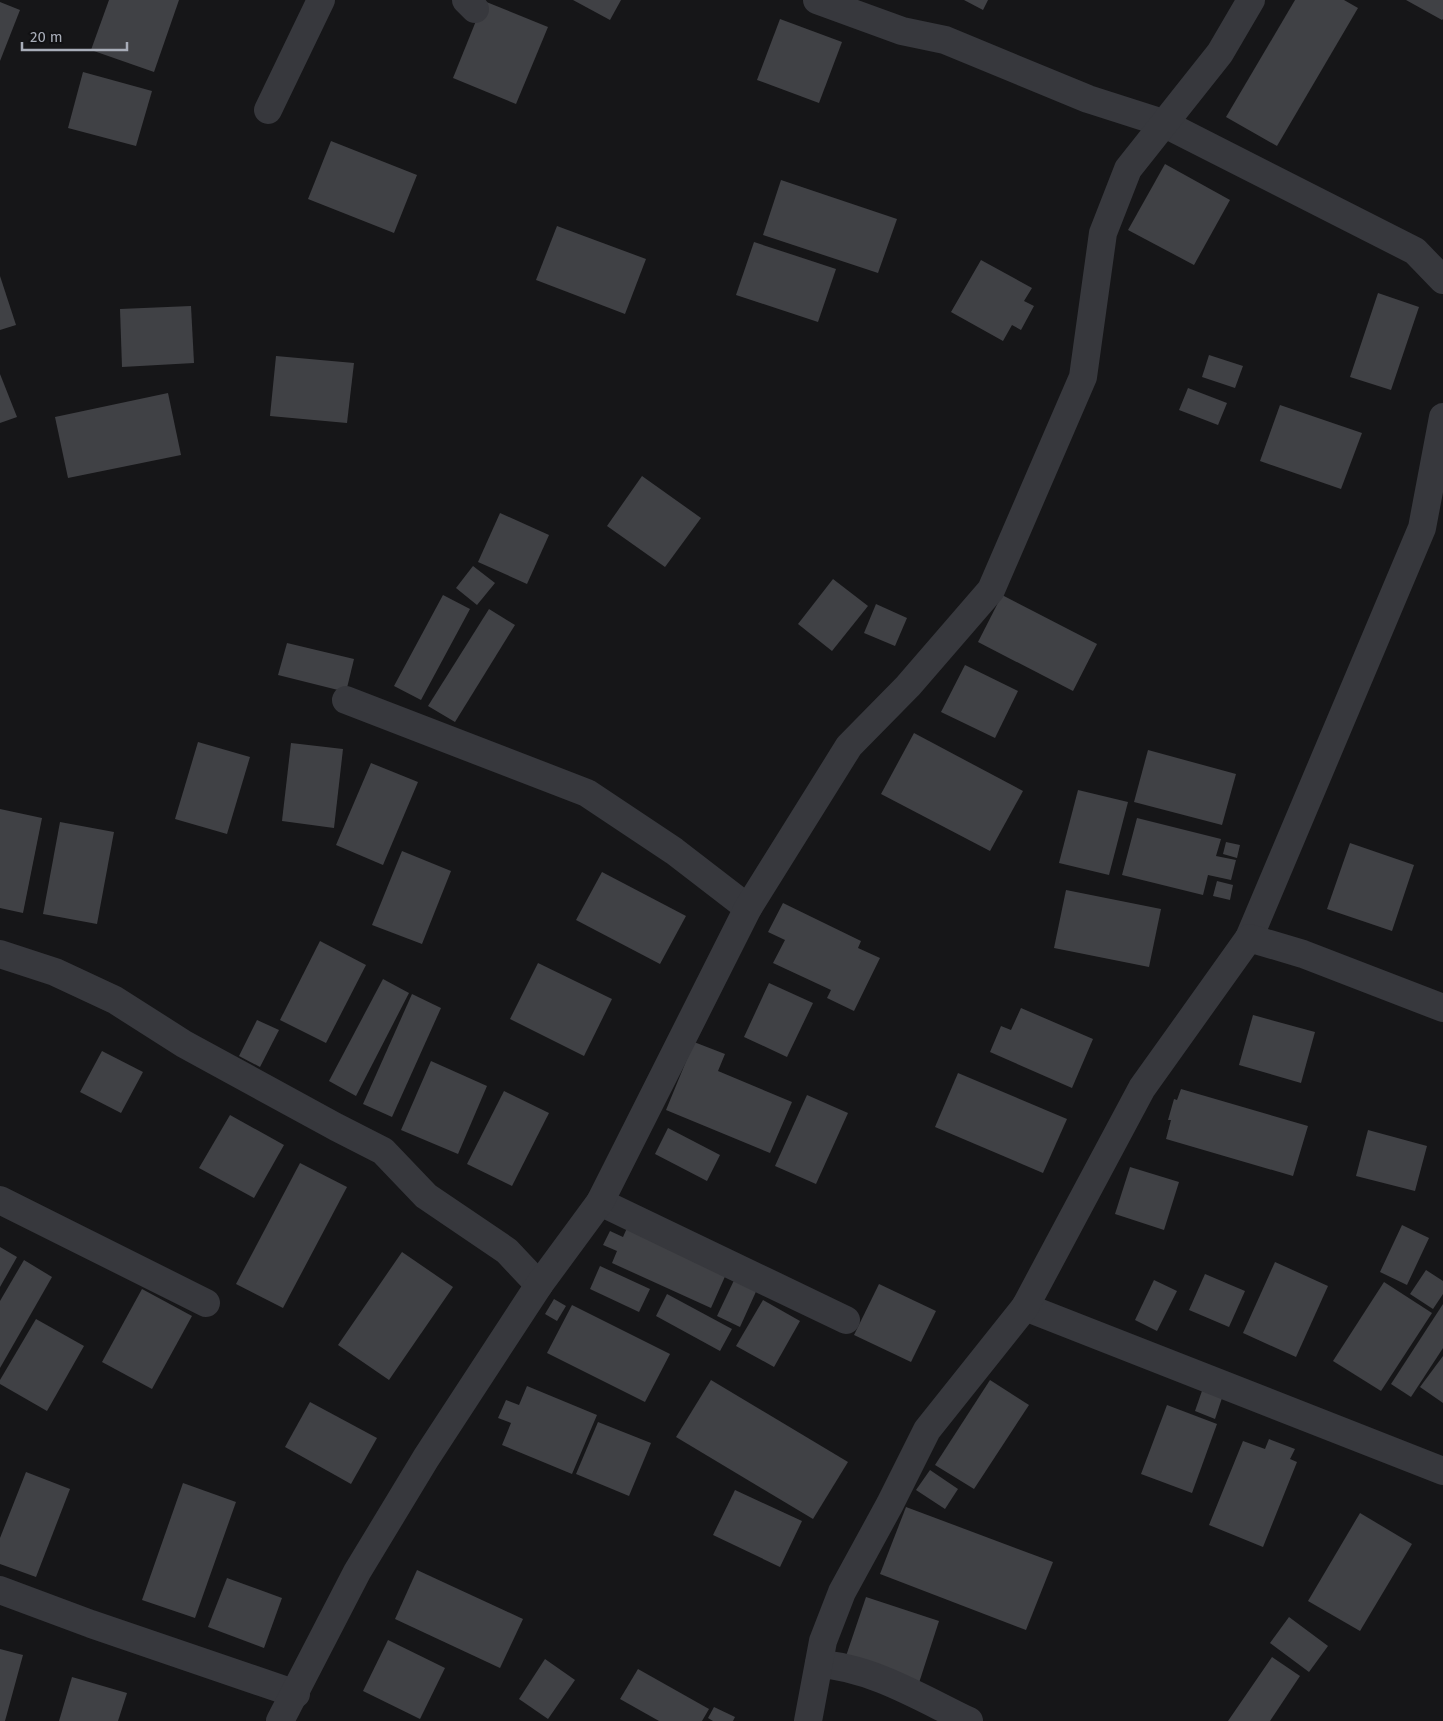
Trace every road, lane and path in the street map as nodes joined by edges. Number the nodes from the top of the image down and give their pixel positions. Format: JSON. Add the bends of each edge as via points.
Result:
{"nodes":[{"id":1,"x":321,"y":0,"type":"edge"},
{"id":2,"x":817,"y":0,"type":"edge"},
{"id":3,"x":1251,"y":0,"type":"edge"},
{"id":4,"x":268,"y":110,"type":"dead end"},
{"id":5,"x":1163,"y":123,"type":"junction"},
{"id":6,"x":1443,"y":280,"type":"edge"},
{"id":7,"x":1443,"y":417,"type":"edge"},
{"id":8,"x":346,"y":700,"type":"dead end"},
{"id":9,"x":748,"y":908,"type":"junction"},
{"id":10,"x":1248,"y":938,"type":"junction"},
{"id":11,"x":0,"y":954,"type":"edge"},
{"id":12,"x":1443,"y":1008,"type":"edge"},
{"id":13,"x":0,"y":1200,"type":"edge"},
{"id":14,"x":600,"y":1202,"type":"junction"},
{"id":15,"x":539,"y":1285,"type":"junction"},
{"id":16,"x":206,"y":1303,"type":"dead end"},
{"id":17,"x":1024,"y":1307,"type":"junction"},
{"id":18,"x":846,"y":1320,"type":"dead end"},
{"id":19,"x":1443,"y":1471,"type":"edge"},
{"id":20,"x":0,"y":1590,"type":"edge"},
{"id":21,"x":819,"y":1664,"type":"junction"},
{"id":22,"x":296,"y":1694,"type":"junction"},
{"id":23,"x":280,"y":1721,"type":"edge"},
{"id":24,"x":808,"y":1721,"type":"edge"},
{"id":25,"x":970,"y":1721,"type":"edge"}],
"edges":[{"from":1,"to":4,"type":"street"},
{"from":2,"to":5,"type":"street","via":[[902,31],[945,40],[1088,99]]},
{"from":3,"to":5,"type":"street","via":[[1220,53]]},
{"from":5,"to":6,"type":"street","via":[[1415,251]]},
{"from":5,"to":9,"type":"street","via":[[1128,169],[1103,233],[1083,377],[991,590],[908,686],[850,746]]},
{"from":7,"to":10,"type":"street","via":[[1422,528]]},
{"from":8,"to":9,"type":"street","via":[[587,793],[674,851]]},
{"from":9,"to":14,"type":"street"},
{"from":10,"to":12,"type":"street","via":[[1303,954]]},
{"from":10,"to":17,"type":"street","via":[[1142,1088]]},
{"from":11,"to":15,"type":"street","via":[[55,972],[115,1000],[184,1044],[383,1151],[426,1196],[507,1252]]},
{"from":13,"to":16,"type":"street"},
{"from":14,"to":15,"type":"street"},
{"from":14,"to":18,"type":"street"},
{"from":15,"to":22,"type":"street","via":[[426,1458],[357,1572]]},
{"from":17,"to":19,"type":"street"},
{"from":17,"to":21,"type":"street","via":[[927,1430],[842,1592],[823,1641]]},
{"from":20,"to":22,"type":"street"},
{"from":21,"to":24,"type":"street"},
{"from":21,"to":25,"type":"street","via":[[837,1665],[879,1678]]},
{"from":22,"to":23,"type":"street"}]}
